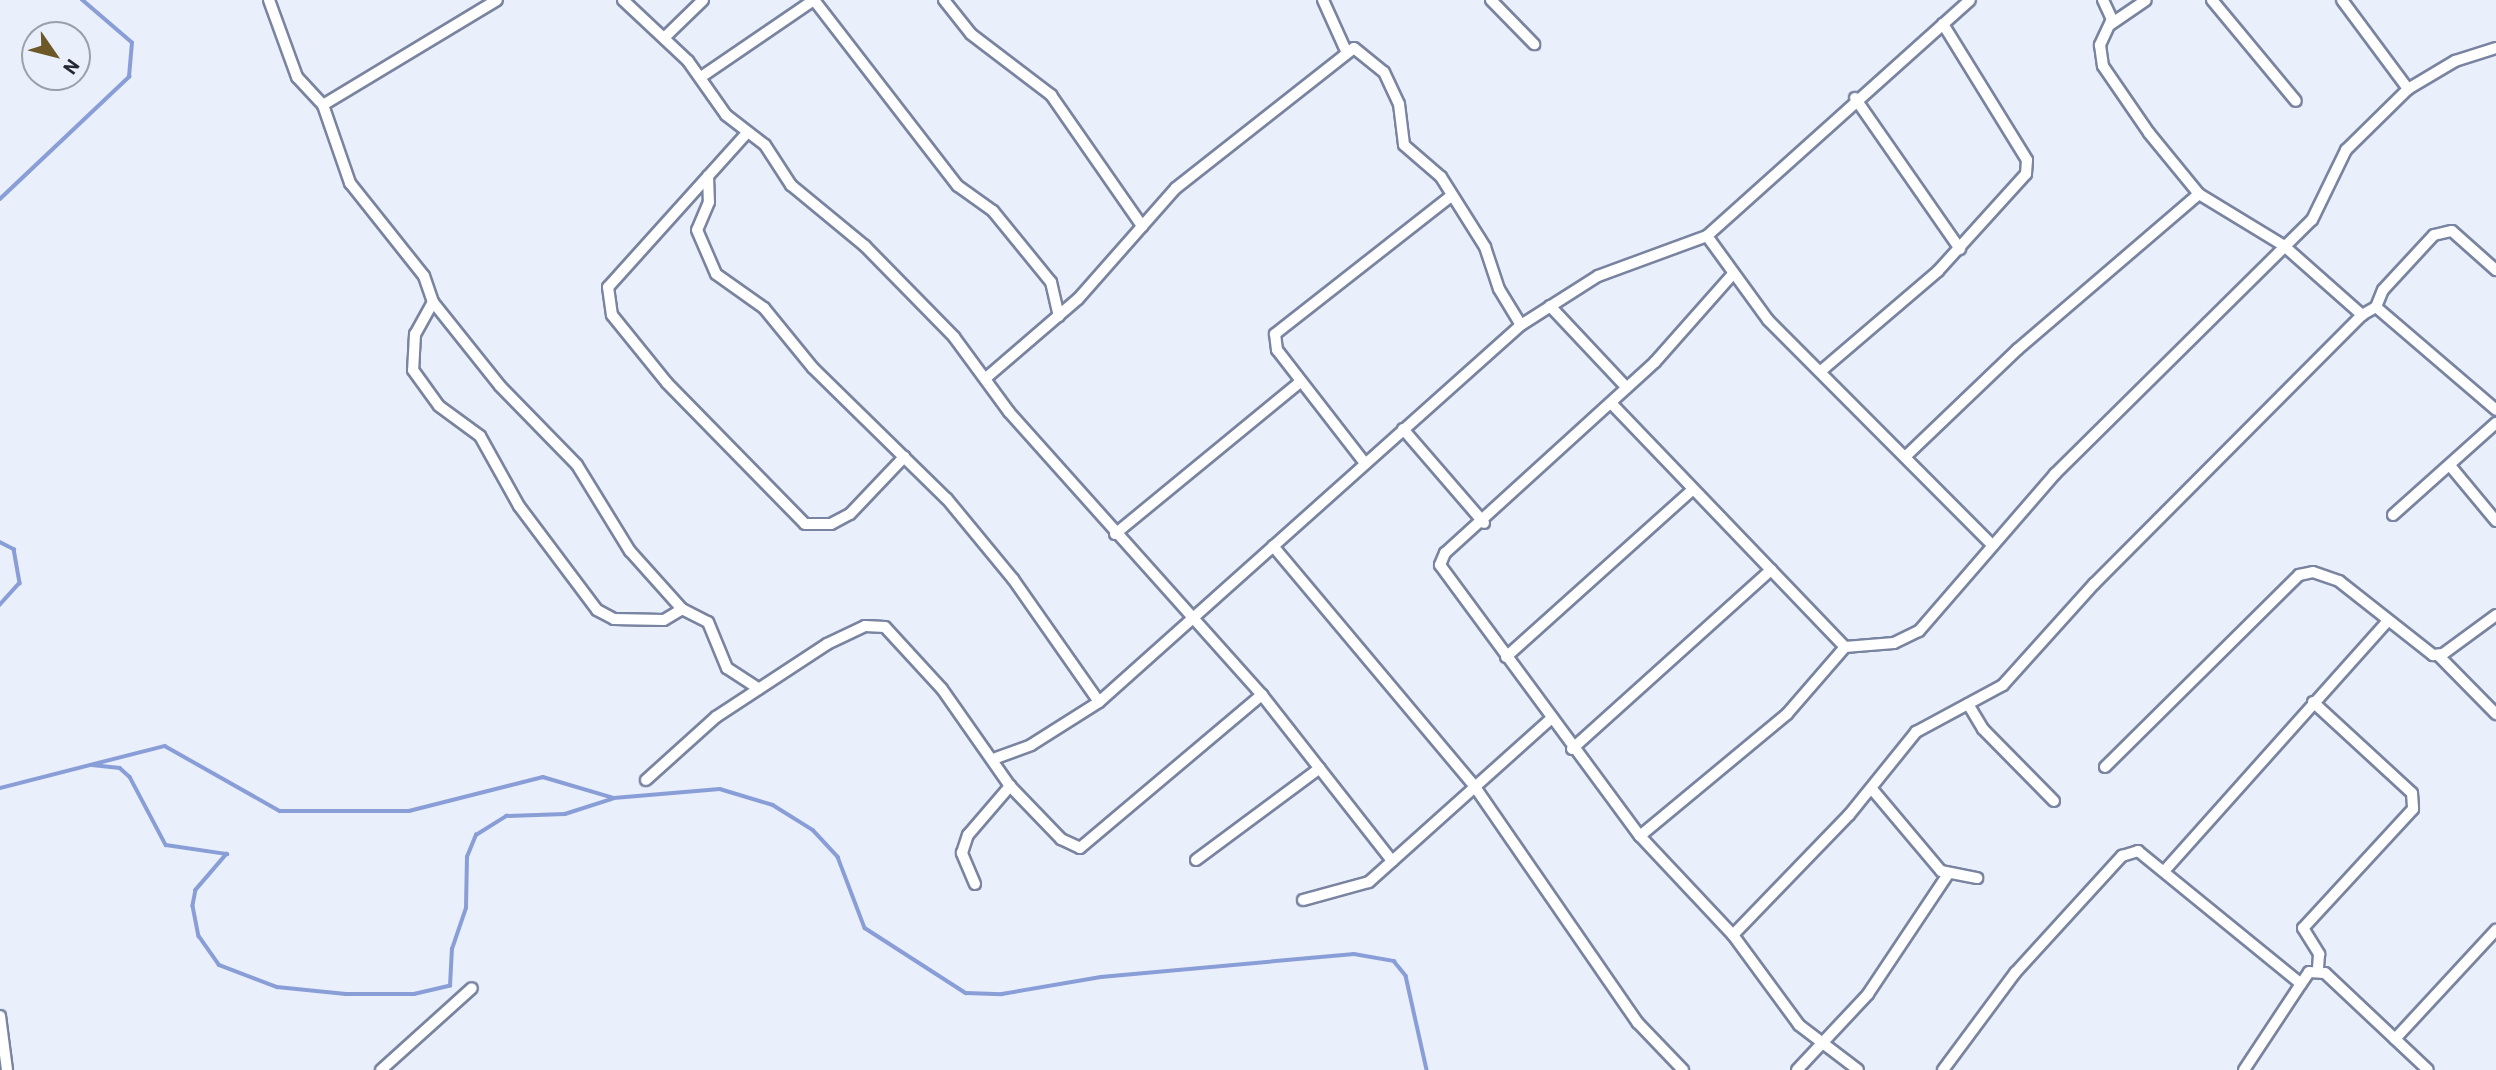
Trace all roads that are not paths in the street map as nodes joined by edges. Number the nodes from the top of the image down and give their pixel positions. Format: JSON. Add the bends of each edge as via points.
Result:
{"nodes":[{"id":1,"x":269,"y":0,"type":"edge"},
{"id":2,"x":497,"y":0,"type":"edge"},
{"id":3,"x":623,"y":0,"type":"edge"},
{"id":4,"x":703,"y":0,"type":"edge"},
{"id":5,"x":814,"y":0,"type":"edge"},
{"id":6,"x":944,"y":0,"type":"edge"},
{"id":7,"x":1323,"y":0,"type":"edge"},
{"id":8,"x":1491,"y":0,"type":"edge"},
{"id":9,"x":1970,"y":0,"type":"edge"},
{"id":10,"x":2103,"y":0,"type":"edge"},
{"id":11,"x":2146,"y":0,"type":"edge"},
{"id":12,"x":2212,"y":0,"type":"edge"},
{"id":13,"x":2342,"y":0,"type":"edge"},
{"id":14,"x":1943,"y":24,"type":"junction"},
{"id":15,"x":2111,"y":24,"type":"junction"},
{"id":16,"x":665,"y":37,"type":"junction"},
{"id":17,"x":1534,"y":44,"type":"dead end"},
{"id":18,"x":2496,"y":48,"type":"edge"},
{"id":19,"x":1346,"y":51,"type":"junction"},
{"id":20,"x":701,"y":77,"type":"junction"},
{"id":21,"x":2408,"y":89,"type":"junction"},
{"id":22,"x":1855,"y":98,"type":"junction"},
{"id":23,"x":2297,"y":101,"type":"dead end"},
{"id":24,"x":323,"y":105,"type":"junction"},
{"id":25,"x":746,"y":134,"type":"junction"},
{"id":26,"x":708,"y":176,"type":"junction"},
{"id":27,"x":2199,"y":194,"type":"junction"},
{"id":28,"x":1451,"y":196,"type":"junction"},
{"id":29,"x":1142,"y":226,"type":"junction"},
{"id":30,"x":1707,"y":236,"type":"junction"},
{"id":31,"x":2283,"y":245,"type":"junction"},
{"id":32,"x":1959,"y":248,"type":"junction"},
{"id":33,"x":2496,"y":270,"type":"edge"},
{"id":34,"x":1732,"y":275,"type":"junction"},
{"id":35,"x":433,"y":302,"type":"junction"},
{"id":36,"x":1550,"y":306,"type":"junction"},
{"id":37,"x":2376,"y":307,"type":"junction"},
{"id":38,"x":2362,"y":315,"type":"junction"},
{"id":39,"x":1059,"y":316,"type":"junction"},
{"id":40,"x":1521,"y":325,"type":"junction"},
{"id":41,"x":1821,"y":371,"type":"junction"},
{"id":42,"x":986,"y":378,"type":"junction"},
{"id":43,"x":1300,"y":382,"type":"junction"},
{"id":44,"x":1627,"y":388,"type":"junction"},
{"id":45,"x":1611,"y":403,"type":"junction"},
{"id":46,"x":2496,"y":410,"type":"edge"},
{"id":47,"x":2496,"y":423,"type":"edge"},
{"id":48,"x":1403,"y":429,"type":"junction"},
{"id":49,"x":904,"y":457,"type":"junction"},
{"id":50,"x":1905,"y":457,"type":"junction"},
{"id":51,"x":1364,"y":462,"type":"junction"},
{"id":52,"x":2452,"y":468,"type":"junction"},
{"id":53,"x":1693,"y":489,"type":"junction"},
{"id":54,"x":2393,"y":515,"type":"dead end"},
{"id":55,"x":2496,"y":521,"type":"edge"},
{"id":56,"x":1485,"y":523,"type":"junction"},
{"id":57,"x":1115,"y":534,"type":"junction"},
{"id":58,"x":1989,"y":542,"type":"junction"},
{"id":59,"x":1273,"y":546,"type":"junction"},
{"id":60,"x":1771,"y":570,"type":"junction"},
{"id":61,"x":682,"y":609,"type":"junction"},
{"id":62,"x":2496,"y":615,"type":"edge"},
{"id":63,"x":1192,"y":622,"type":"junction"},
{"id":64,"x":2386,"y":623,"type":"junction"},
{"id":65,"x":1845,"y":647,"type":"junction"},
{"id":66,"x":2438,"y":655,"type":"junction"},
{"id":67,"x":1507,"y":657,"type":"junction"},
{"id":68,"x":759,"y":689,"type":"junction"},
{"id":69,"x":1262,"y":695,"type":"junction"},
{"id":70,"x":1099,"y":702,"type":"junction"},
{"id":71,"x":2313,"y":702,"type":"junction"},
{"id":72,"x":1968,"y":704,"type":"junction"},
{"id":73,"x":2496,"y":714,"type":"edge"},
{"id":74,"x":1552,"y":718,"type":"junction"},
{"id":75,"x":1572,"y":749,"type":"junction"},
{"id":76,"x":996,"y":758,"type":"junction"},
{"id":77,"x":2105,"y":767,"type":"dead end"},
{"id":78,"x":1320,"y":768,"type":"junction"},
{"id":79,"x":646,"y":780,"type":"dead end"},
{"id":80,"x":1010,"y":786,"type":"junction"},
{"id":81,"x":1475,"y":787,"type":"junction"},
{"id":82,"x":1872,"y":789,"type":"junction"},
{"id":83,"x":2054,"y":801,"type":"dead end"},
{"id":84,"x":1640,"y":836,"type":"junction"},
{"id":85,"x":1196,"y":860,"type":"dead end"},
{"id":86,"x":1392,"y":861,"type":"junction"},
{"id":87,"x":2166,"y":869,"type":"junction"},
{"id":88,"x":1948,"y":874,"type":"junction"},
{"id":89,"x":1976,"y":878,"type":"dead end"},
{"id":90,"x":975,"y":884,"type":"dead end"},
{"id":91,"x":1303,"y":900,"type":"dead end"},
{"id":92,"x":2496,"y":930,"type":"edge"},
{"id":93,"x":1733,"y":936,"type":"junction"},
{"id":94,"x":2318,"y":969,"type":"junction"},
{"id":95,"x":2301,"y":984,"type":"junction"},
{"id":96,"x":472,"y":988,"type":"dead end"},
{"id":97,"x":0,"y":1016,"type":"edge"},
{"id":98,"x":2395,"y":1039,"type":"junction"},
{"id":99,"x":1820,"y":1046,"type":"junction"},
{"id":100,"x":7,"y":1070,"type":"edge"},
{"id":101,"x":381,"y":1070,"type":"edge"},
{"id":102,"x":1683,"y":1070,"type":"edge"},
{"id":103,"x":1797,"y":1070,"type":"edge"},
{"id":104,"x":1858,"y":1070,"type":"edge"},
{"id":105,"x":1943,"y":1070,"type":"edge"},
{"id":106,"x":2244,"y":1070,"type":"edge"},
{"id":107,"x":2428,"y":1070,"type":"edge"}],
"edges":[{"from":1,"to":24,"type":"street","via":[[297,77]]},
{"from":2,"to":24,"type":"street"},
{"from":3,"to":16,"type":"street"},
{"from":4,"to":16,"type":"street"},
{"from":5,"to":20,"type":"street"},
{"from":5,"to":39,"type":"street","via":[[958,186],[993,211],[1051,282]]},
{"from":6,"to":29,"type":"street","via":[[971,34],[1051,95]]},
{"from":7,"to":19,"type":"street"},
{"from":8,"to":17,"type":"street"},
{"from":9,"to":14,"type":"street"},
{"from":10,"to":15,"type":"street"},
{"from":11,"to":15,"type":"street"},
{"from":12,"to":23,"type":"street"},
{"from":13,"to":21,"type":"street"},
{"from":14,"to":22,"type":"street"},
{"from":14,"to":32,"type":"street","via":[[2027,160],[2019,184]]},
{"from":15,"to":27,"type":"street","via":[[2100,45],[2103,66]]},
{"from":16,"to":20,"type":"street"},
{"from":18,"to":21,"type":"street","via":[[2455,61]]},
{"from":19,"to":28,"type":"street","via":[[1365,52],[1384,72],[1399,104],[1404,145],[1441,177]]},
{"from":19,"to":29,"type":"street","via":[[1175,188]]},
{"from":20,"to":25,"type":"street"},
{"from":21,"to":31,"type":"street","via":[[2340,158],[2319,211]]},
{"from":22,"to":30,"type":"street"},
{"from":22,"to":32,"type":"street"},
{"from":24,"to":35,"type":"street","via":[[350,183],[424,276]]},
{"from":25,"to":26,"type":"street"},
{"from":25,"to":42,"type":"street","via":[[765,145],[791,185],[865,246]]},
{"from":26,"to":49,"type":"street","via":[[709,202],[697,230],[716,274],[764,308],[779,333]]},
{"from":26,"to":49,"type":"street","via":[[608,287],[612,315],[667,383],[805,524],[831,524],[850,514]]},
{"from":27,"to":31,"type":"street"},
{"from":27,"to":50,"type":"street","via":[[2047,323]]},
{"from":28,"to":40,"type":"street","via":[[1485,247],[1499,289]]},
{"from":28,"to":43,"type":"street","via":[[1275,334],[1277,350]]},
{"from":29,"to":39,"type":"street"},
{"from":30,"to":34,"type":"street"},
{"from":30,"to":36,"type":"street","via":[[1635,258]]},
{"from":31,"to":38,"type":"street"},
{"from":31,"to":58,"type":"street"},
{"from":32,"to":41,"type":"street"},
{"from":33,"to":37,"type":"street","via":[[2452,231],[2434,235],[2383,290]]},
{"from":34,"to":41,"type":"street"},
{"from":34,"to":44,"type":"street"},
{"from":35,"to":61,"type":"street","via":[[500,386],[577,465],[630,551]]},
{"from":35,"to":61,"type":"street","via":[[415,334],[413,370],[439,406],[480,436],[513,496],[597,610],[614,619],[664,621]]},
{"from":36,"to":40,"type":"street"},
{"from":36,"to":44,"type":"street"},
{"from":37,"to":38,"type":"street"},
{"from":37,"to":46,"type":"street"},
{"from":38,"to":72,"type":"street","via":[[2094,584],[2003,685]]},
{"from":39,"to":42,"type":"street"},
{"from":40,"to":48,"type":"street"},
{"from":41,"to":50,"type":"street"},
{"from":42,"to":57,"type":"street"},
{"from":43,"to":51,"type":"street"},
{"from":43,"to":57,"type":"street"},
{"from":44,"to":45,"type":"street"},
{"from":45,"to":53,"type":"street"},
{"from":45,"to":56,"type":"street"},
{"from":47,"to":52,"type":"street"},
{"from":48,"to":51,"type":"street"},
{"from":48,"to":56,"type":"street"},
{"from":49,"to":70,"type":"street","via":[[1013,579]]},
{"from":50,"to":58,"type":"street"},
{"from":51,"to":59,"type":"street"},
{"from":52,"to":54,"type":"street"},
{"from":52,"to":55,"type":"street"},
{"from":53,"to":60,"type":"street"},
{"from":53,"to":67,"type":"street"},
{"from":56,"to":67,"type":"street","via":[[1445,553],[1440,565]]},
{"from":57,"to":63,"type":"street"},
{"from":58,"to":65,"type":"street","via":[[1919,631],[1894,643]]},
{"from":59,"to":63,"type":"street"},
{"from":59,"to":81,"type":"street"},
{"from":60,"to":65,"type":"street"},
{"from":60,"to":75,"type":"street"},
{"from":61,"to":68,"type":"street","via":[[708,622],[727,668]]},
{"from":62,"to":66,"type":"street"},
{"from":63,"to":69,"type":"street"},
{"from":63,"to":70,"type":"street"},
{"from":64,"to":66,"type":"street"},
{"from":64,"to":71,"type":"street"},
{"from":64,"to":77,"type":"street","via":[[2326,574],[2299,575]]},
{"from":65,"to":84,"type":"street","via":[[1777,723]]},
{"from":66,"to":73,"type":"street"},
{"from":67,"to":74,"type":"street"},
{"from":68,"to":76,"type":"street","via":[[865,626],[885,627],[901,637]]},
{"from":68,"to":79,"type":"street","via":[[716,717]]},
{"from":69,"to":78,"type":"street"},
{"from":69,"to":80,"type":"street","via":[[1080,848],[1062,839]]},
{"from":70,"to":76,"type":"street","via":[[1031,745]]},
{"from":71,"to":87,"type":"street"},
{"from":71,"to":94,"type":"street","via":[[2412,793],[2413,809],[2305,924],[2319,954]]},
{"from":72,"to":82,"type":"street","via":[[1916,732]]},
{"from":72,"to":83,"type":"street","via":[[1983,729]]},
{"from":74,"to":75,"type":"street"},
{"from":74,"to":81,"type":"street"},
{"from":75,"to":84,"type":"street"},
{"from":76,"to":80,"type":"street"},
{"from":78,"to":85,"type":"street"},
{"from":78,"to":86,"type":"street"},
{"from":80,"to":90,"type":"street","via":[[968,835],[962,853]]},
{"from":81,"to":86,"type":"street"},
{"from":81,"to":102,"type":"street","via":[[1638,1023]]},
{"from":82,"to":88,"type":"street"},
{"from":82,"to":93,"type":"street"},
{"from":84,"to":93,"type":"street"},
{"from":86,"to":91,"type":"street","via":[[1369,882]]},
{"from":87,"to":95,"type":"street"},
{"from":87,"to":105,"type":"street","via":[[2138,851],[2122,856],[2015,973]]},
{"from":88,"to":89,"type":"street"},
{"from":88,"to":99,"type":"street","via":[[1868,994]]},
{"from":92,"to":98,"type":"street"},
{"from":93,"to":99,"type":"street"},
{"from":94,"to":95,"type":"street"},
{"from":94,"to":98,"type":"street"},
{"from":95,"to":106,"type":"street"},
{"from":96,"to":101,"type":"street"},
{"from":97,"to":100,"type":"street"},
{"from":98,"to":107,"type":"street"},
{"from":99,"to":103,"type":"street"},
{"from":99,"to":104,"type":"street"}]}
